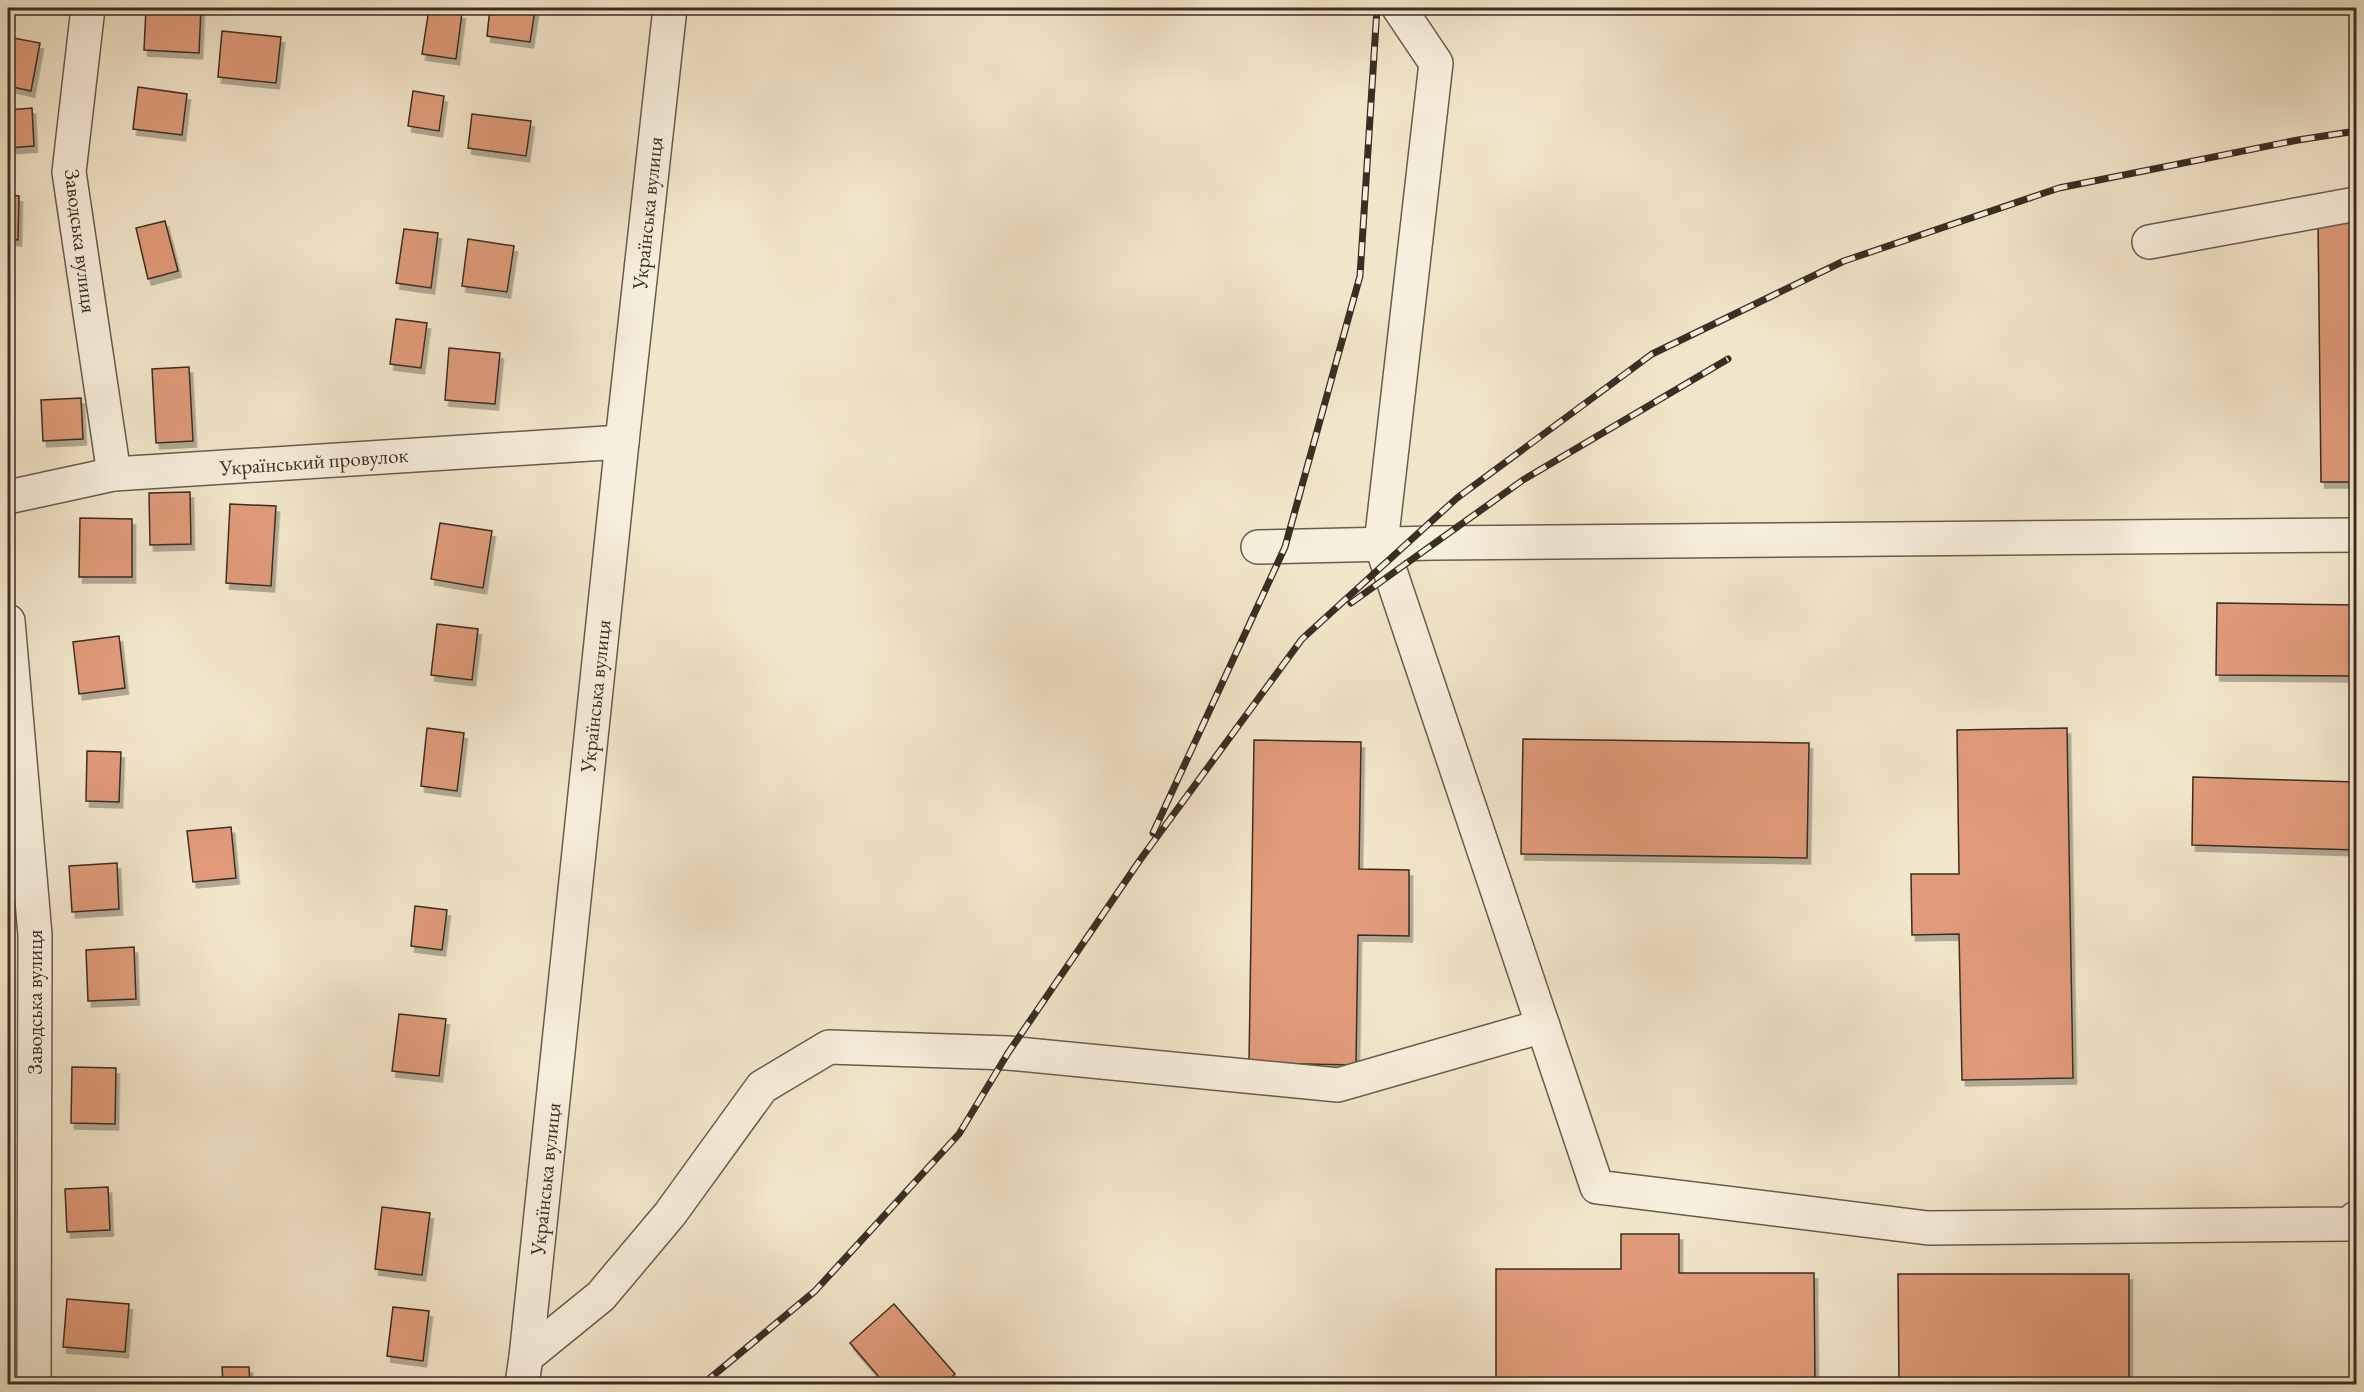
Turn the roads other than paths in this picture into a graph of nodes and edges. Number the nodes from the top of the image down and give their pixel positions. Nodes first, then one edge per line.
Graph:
1 (88, 8) edge
2 (670, 8) edge
3 (1399, 8) edge
4 (2356, 204) edge
5 (2149, 242) dead end
6 (622, 442) junction
7 (114, 474) junction
8 (8, 497) edge
9 (2356, 535) edge
10 (1381, 544) junction
11 (1258, 547) dead end
12 (8, 621) edge
13 (1543, 1026) junction
14 (2356, 1218) edge
15 (524, 1371) edge
16 (34, 1384) edge

1 - 7 street, Заводська вулиця
2 - 6 street, Українська вулиця
3 - 10 street
4 - 5 street
6 - 7 street, Український провулок
6 - 15 street, Українська вулиця
7 - 8 street, Український провулок
9 - 10 street
10 - 11 street
10 - 13 street
12 - 16 street, Заводська вулиця
13 - 14 street
13 - 15 street

